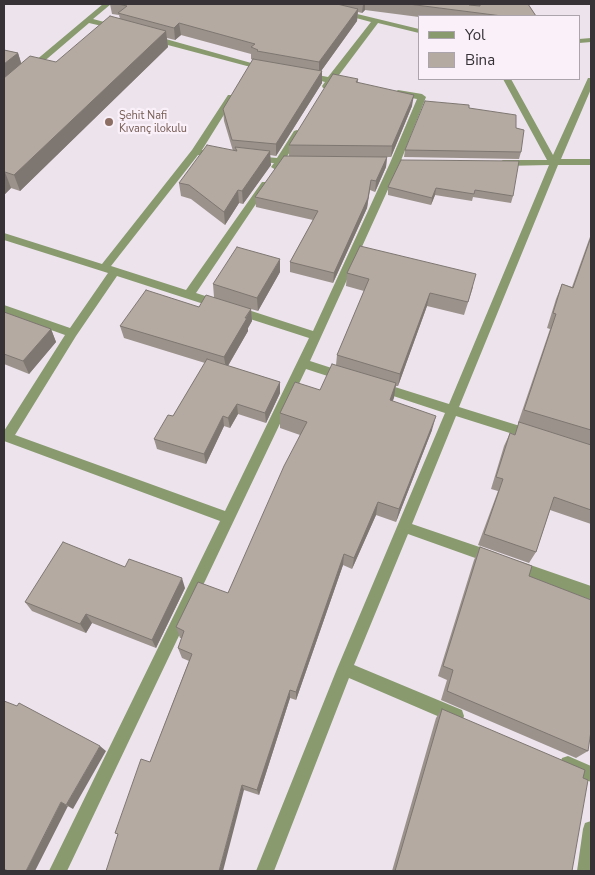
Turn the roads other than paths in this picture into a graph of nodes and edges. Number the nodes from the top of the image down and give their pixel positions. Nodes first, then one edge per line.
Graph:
1 (106, 4) edge
2 (308, 4) edge
3 (352, 4) edge
4 (356, 15) junction
5 (86, 20) junction
6 (376, 21) junction
7 (123, 30) edge
8 (418, 31) edge
9 (142, 35) edge
10 (271, 69) edge
11 (300, 75) edge
12 (330, 80) junction
13 (508, 80) edge
14 (591, 83) edge
15 (357, 85) edge
16 (236, 89) edge
17 (385, 90) edge
18 (4, 91) edge
19 (320, 96) edge
20 (305, 121) edge
21 (196, 152) junction
22 (224, 155) edge
23 (242, 157) edge
24 (280, 161) junction
25 (309, 162) edge
26 (591, 162) edge
27 (491, 163) edge
28 (554, 164) junction
29 (4, 236) edge
30 (109, 270) junction
31 (188, 296) junction
32 (4, 309) edge
33 (72, 333) junction
34 (316, 336) junction
35 (303, 363) junction
36 (452, 410) junction
37 (5, 437) edge
38 (545, 439) edge
39 (228, 518) junction
40 (404, 527) junction
41 (591, 593) edge
42 (345, 669) junction
43 (473, 723) edge
44 (555, 758) edge
45 (591, 774) edge
46 (591, 829) edge
47 (58, 871) edge
48 (266, 871) edge
49 (586, 871) edge

1 - 5 street
2 - 4 street
3 - 4 street
4 - 6 street
5 - 7 street
5 - 18 street
6 - 8 street
6 - 12 street
9 - 10 street
11 - 12 street
12 - 15 street
12 - 19 street
13 - 28 street
14 - 28 street
16 - 21 street
17 - 34 street
20 - 24 street
21 - 22 street
21 - 30 street
23 - 24 street
24 - 25 street
24 - 31 street
26 - 28 street
27 - 28 street
28 - 36 street
29 - 30 street
30 - 31 street
30 - 33 street
31 - 34 street
32 - 33 street
33 - 37 street
34 - 35 street
35 - 36 street
35 - 39 street
36 - 38 street
36 - 40 street
37 - 39 street
39 - 47 street
40 - 41 street
40 - 42 street
42 - 43 street
42 - 48 street
44 - 45 street
46 - 49 street

